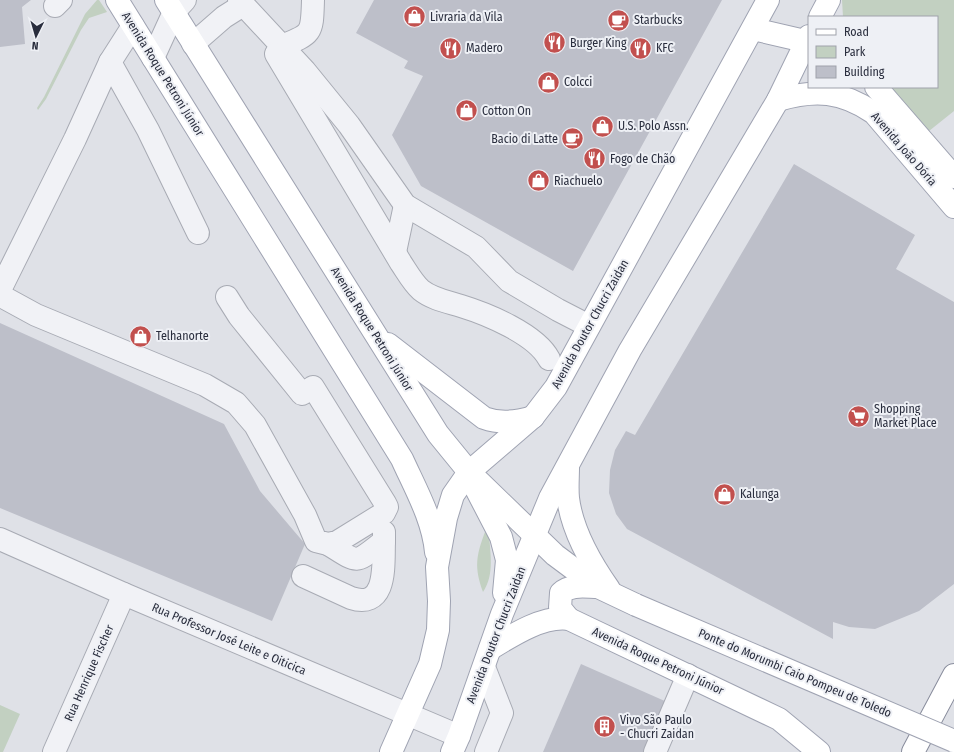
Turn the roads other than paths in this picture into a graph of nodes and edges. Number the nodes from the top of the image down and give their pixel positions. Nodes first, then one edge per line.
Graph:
1 (117, 0) edge
2 (313, 0) edge
3 (768, 0) edge
4 (830, 0) edge
5 (175, 4) edge
6 (245, 6) edge
7 (821, 16) edge
8 (831, 16) edge
9 (133, 26) junction
10 (752, 29) junction
11 (808, 40) edge
12 (193, 44) junction
13 (281, 46) junction
14 (153, 58) junction
15 (110, 62) junction
16 (877, 88) edge
17 (818, 90) edge
18 (778, 100) junction
19 (954, 177) edge
20 (405, 205) junction
21 (954, 207) edge
22 (198, 233) dead end
23 (395, 252) junction
24 (227, 297) dead end
25 (589, 326) junction
26 (376, 334) junction
27 (549, 359) dead end
28 (533, 417) junction
29 (568, 463) junction
30 (468, 472) junction
31 (384, 513) junction
32 (534, 537) junction
33 (0, 538) edge
34 (384, 541) junction
35 (328, 544) junction
36 (437, 567) junction
37 (303, 576) dead end
38 (605, 590) junction
39 (124, 594) junction
40 (636, 605) joint
41 (502, 614) junction
42 (569, 619) junction
43 (487, 658) junction
44 (688, 675) junction
45 (954, 675) edge
46 (409, 715) junction
47 (954, 741) edge
48 (455, 744) edge
49 (54, 752) edge
50 (392, 752) edge
51 (486, 752) edge
52 (655, 752) edge
53 (819, 752) edge
54 (913, 752) edge

1 - 9 main road, Avenida Roque Petroni Júnior
2 - 13 street
3 - 10 main road, Avenida Doutor Chucri Zaidan
4 - 7 main road
4 - 8 main road
5 - 12 main road, Avenida Roque Petroni Júnior
5 - 14 street
6 - 12 street
6 - 13 street
6 - 23 street
9 - 14 main road, Avenida Roque Petroni Júnior
9 - 15 street
10 - 11 main road
10 - 25 main road, Avenida Doutor Chucri Zaidan
11 - 18 main road, Avenida Doutor Chucri Zaidan
12 - 26 main road, Avenida Roque Petroni Júnior
13 - 20 street
14 - 36 main road, Avenida Roque Petroni Júnior
15 - 22 street
15 - 35 street
16 - 19 main road, Avenida João Dória
17 - 18 main road, Avenida João Dória
17 - 21 main road, Avenida João Dória
18 - 29 main road, Avenida Doutor Chucri Zaidan
20 - 23 street
20 - 25 street
23 - 27 street
24 - 31 street
25 - 28 main road, Avenida Doutor Chucri Zaidan
26 - 28 main road
26 - 30 main road, Avenida Roque Petroni Júnior
28 - 30 main road, Avenida Doutor Chucri Zaidan
29 - 32 main road, Avenida Doutor Chucri Zaidan
29 - 38 main road
30 - 32 main road, Avenida Roque Petroni Júnior
30 - 36 main road, Avenida Doutor Chucri Zaidan
30 - 41 main road
31 - 34 street
31 - 35 street
32 - 38 main road, Avenida Roque Petroni Júnior
32 - 41 main road, Avenida Doutor Chucri Zaidan
33 - 39 street, Rua Professor José Leite e Oiticica
34 - 35 street
34 - 37 street
36 - 46 main road, Avenida Doutor Chucri Zaidan
38 - 40 main road, Avenida Roque Petroni Júnior
38 - 42 main road
39 - 46 street, Rua Professor José Leite e Oiticica
39 - 49 street, Rua Henrique Fischer
40 - 47 main road, Ponte do Morumbi Caio Pompeu de Toledo, bridge
41 - 43 main road, Avenida Doutor Chucri Zaidan
42 - 43 main road
42 - 44 main road, Avenida Roque Petroni Júnior
43 - 48 main road, Avenida Doutor Chucri Zaidan
43 - 51 street
44 - 52 street
44 - 53 main road, Avenida Roque Petroni Júnior
45 - 54 main road
46 - 48 street, Rua Professor José Leite e Oiticica
46 - 50 main road, Avenida Doutor Chucri Zaidan

